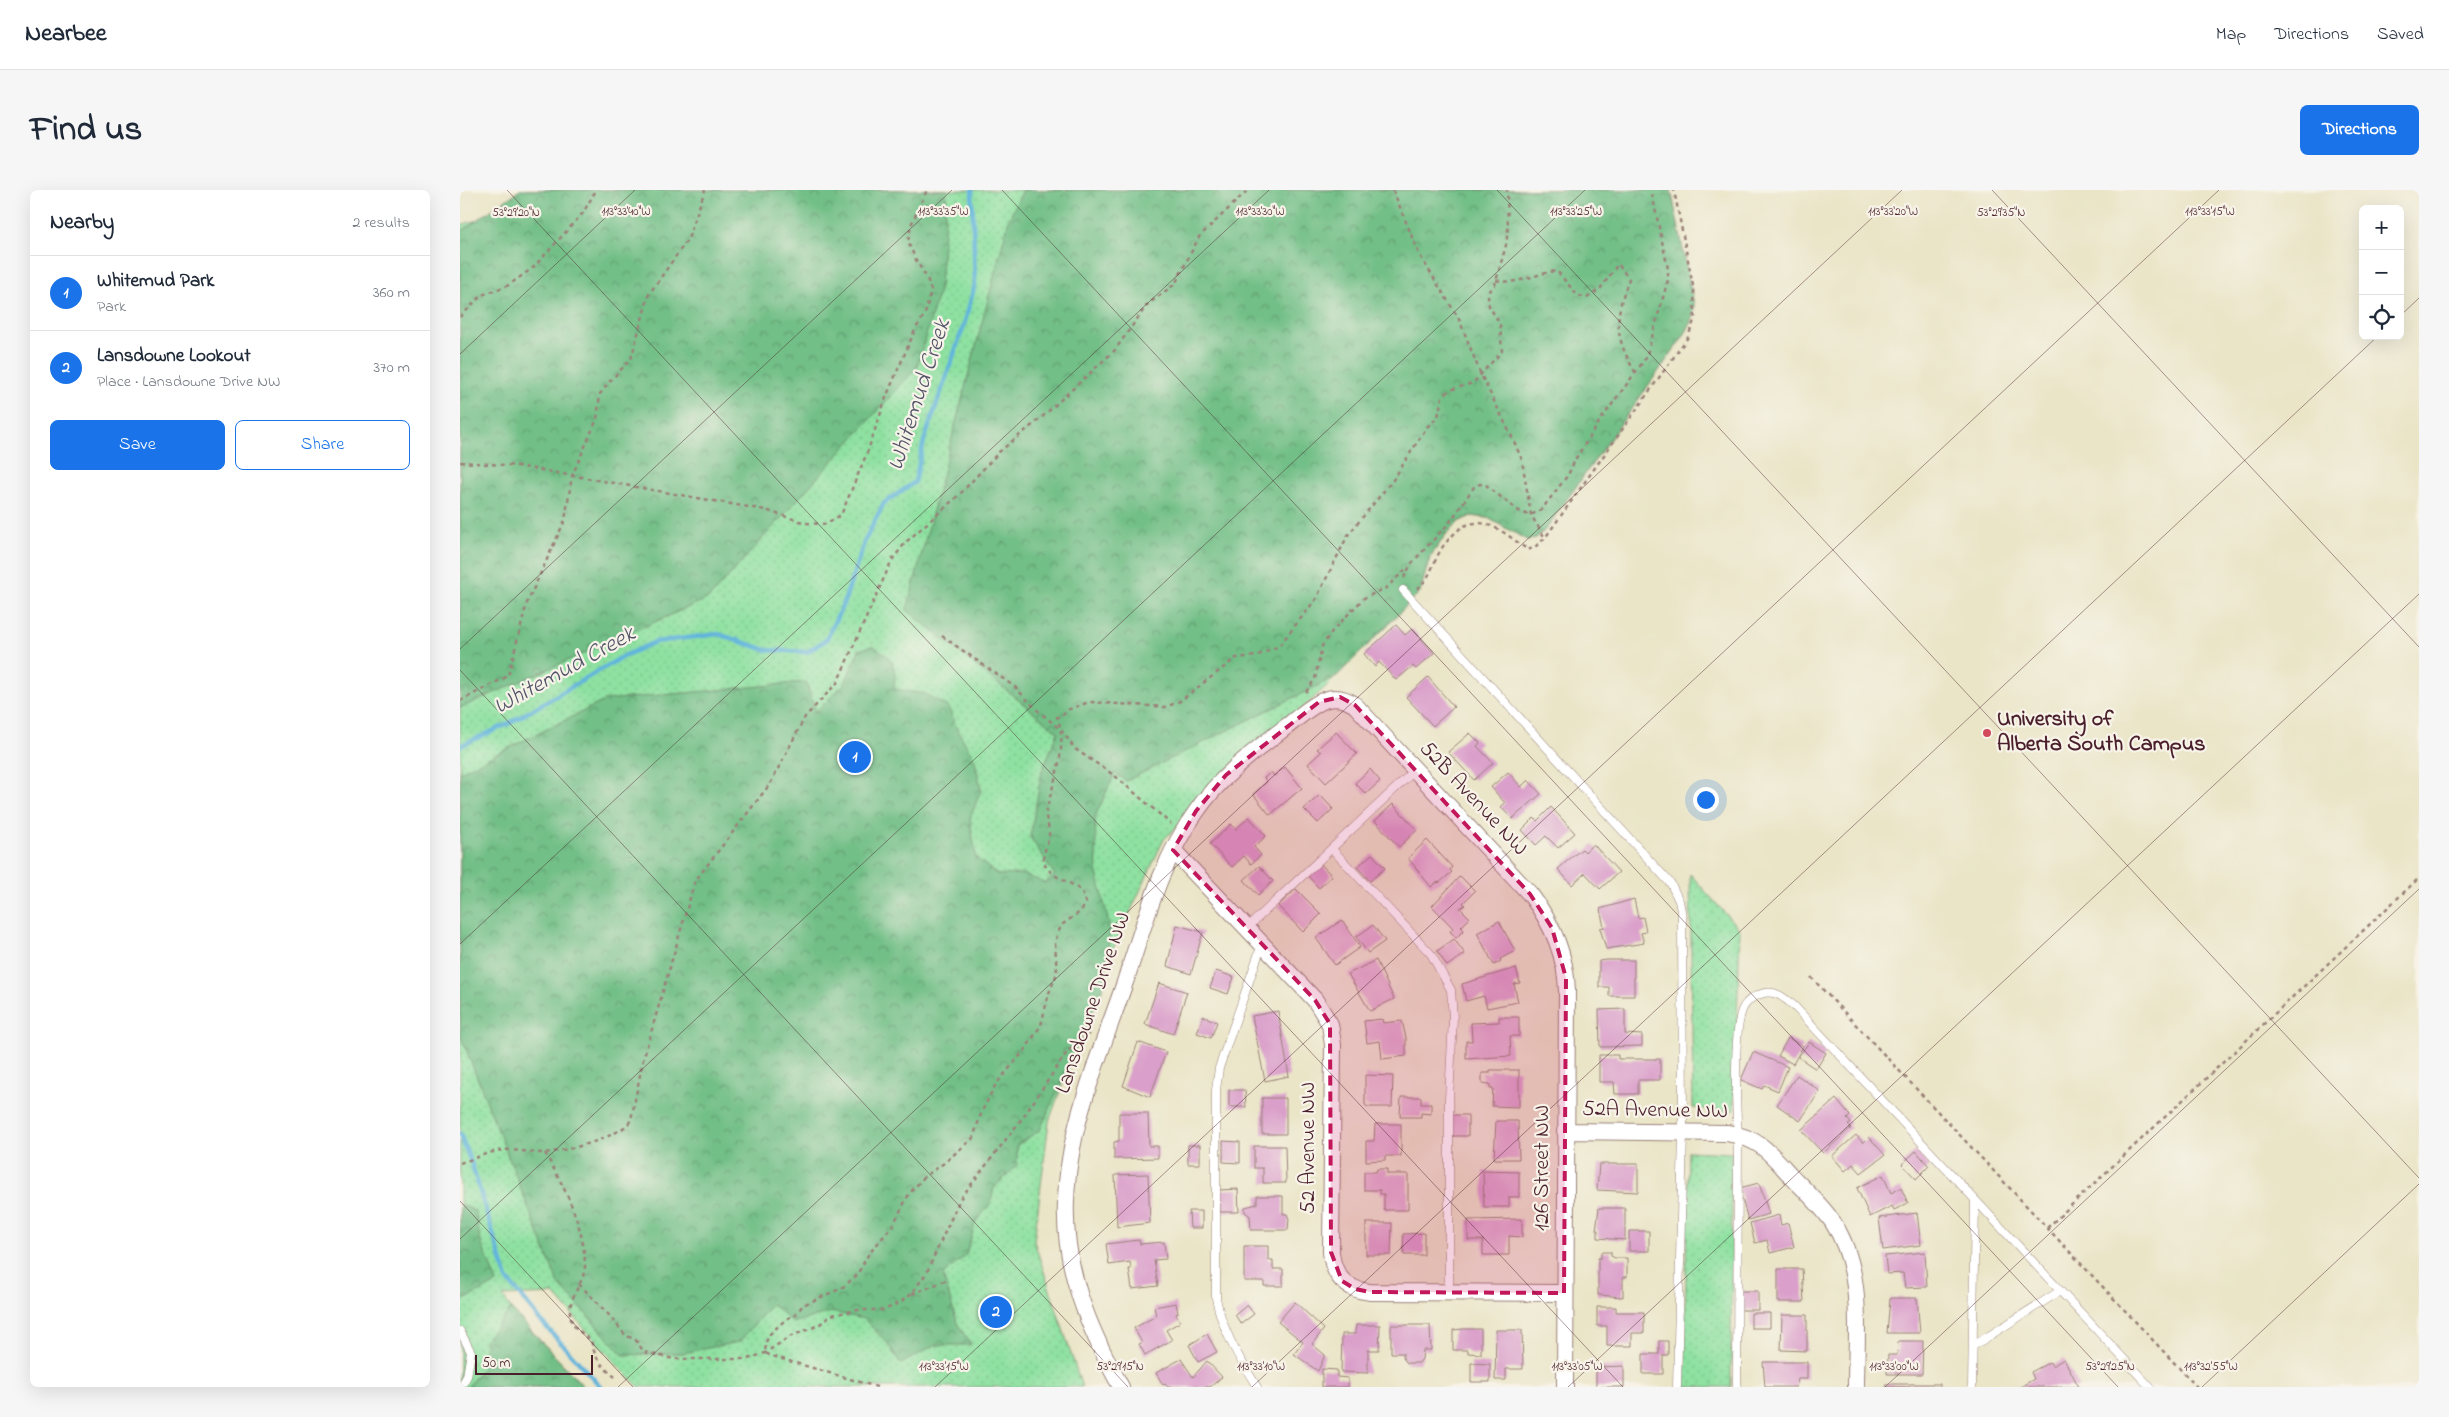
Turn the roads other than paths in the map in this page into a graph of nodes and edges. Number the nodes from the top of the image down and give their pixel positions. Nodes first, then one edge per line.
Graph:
1 (1403, 590) road end
2 (1333, 697) joint
3 (1416, 770) junction
4 (1332, 849) junction
5 (1173, 850) junction
6 (1247, 928) junction
7 (1262, 944) junction
8 (1561, 950) joint
9 (1566, 1131) junction
10 (1683, 1132) junction
11 (1738, 1135) junction
12 (1975, 1201) junction
13 (1449, 1291) junction
14 (2060, 1291) junction
15 (1564, 1292) junction
16 (460, 1331) edge
17 (1973, 1346) junction
18 (461, 1387) edge
19 (1121, 1387) edge
20 (1257, 1387) edge
21 (1565, 1387) edge
22 (1677, 1387) edge
23 (1737, 1387) edge
24 (1856, 1387) edge
25 (1972, 1387) edge
26 (2150, 1387) edge

1 - 10 lane
2 - 3 street, 52B Avenue NW
2 - 5 street, Lansdowne Drive NW
3 - 4 lane
3 - 8 street, 52B Avenue NW
4 - 6 lane
4 - 13 lane
5 - 6 street, 52 Avenue NW
5 - 19 street, Lansdowne Drive NW
6 - 7 street, 52 Avenue NW
7 - 13 street, 52 Avenue NW
7 - 20 lane
8 - 9 street, 126 Street NW
9 - 10 street, 52A Avenue NW
9 - 15 street, 126 Street NW
10 - 11 street, 52A Avenue NW
10 - 22 lane
11 - 12 lane
11 - 23 lane
11 - 24 street, 52A Avenue NW
12 - 14 lane
12 - 17 lane
13 - 15 street, 52 Avenue NW
14 - 17 lane
14 - 26 lane
15 - 21 street, 126 Street NW
16 - 18 lane
17 - 25 lane

